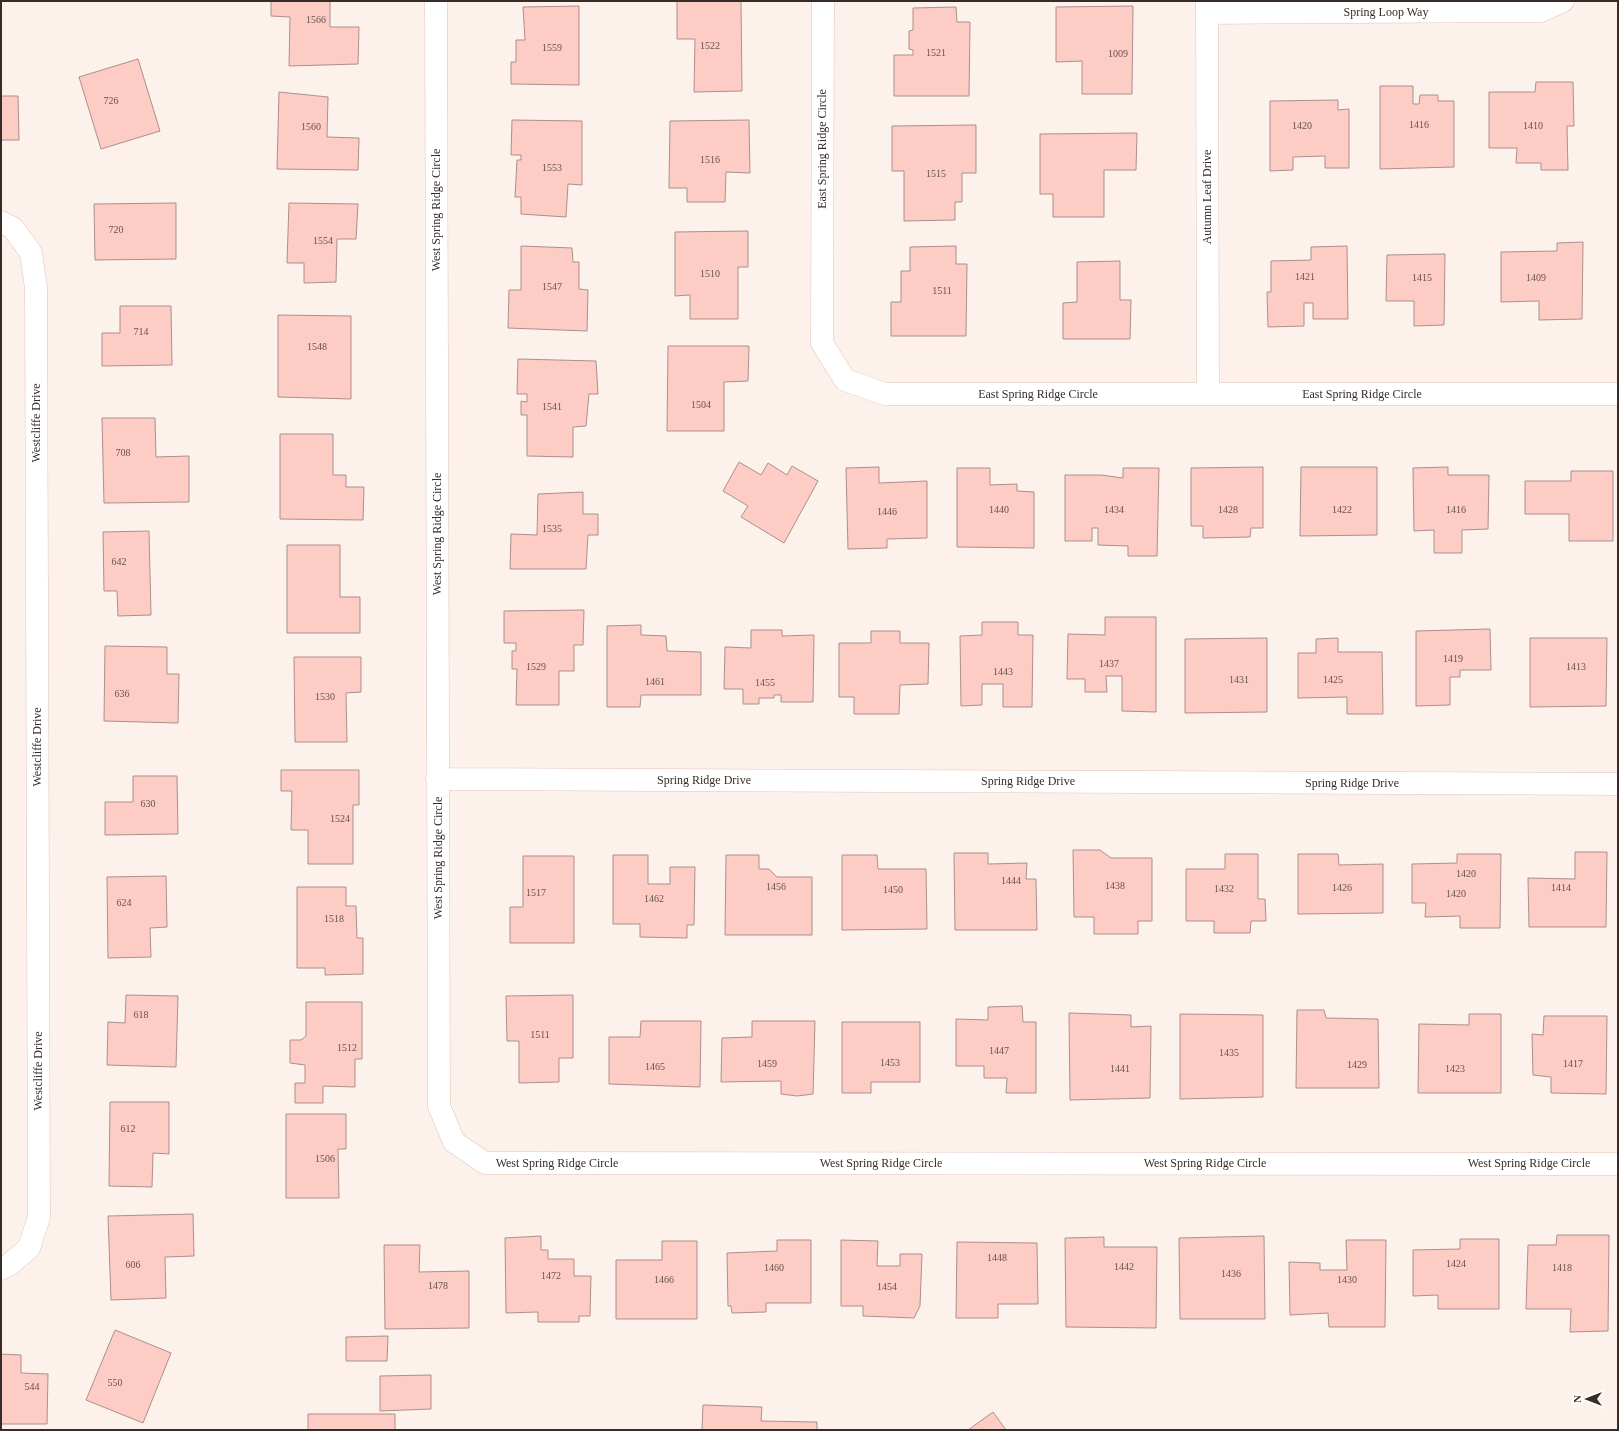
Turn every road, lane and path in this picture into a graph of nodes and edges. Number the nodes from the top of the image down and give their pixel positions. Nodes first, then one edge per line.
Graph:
1 (436, 1) edge
2 (823, 1) edge
3 (1564, 1) edge
4 (1207, 7) edge
5 (1, 222) edge
6 (1208, 394) junction
7 (1618, 394) edge
8 (437, 779) junction
9 (1618, 784) edge
10 (1618, 1164) edge
11 (1, 1269) edge

1 - 8 street, West Spring Ridge Circle
2 - 6 street, East Spring Ridge Circle
3 - 4 street, Spring Loop Way
4 - 6 street, Autumn Leaf Drive
5 - 11 street, Westcliffe Drive
6 - 7 street, East Spring Ridge Circle
8 - 9 street, Spring Ridge Drive
8 - 10 street, West Spring Ridge Circle

